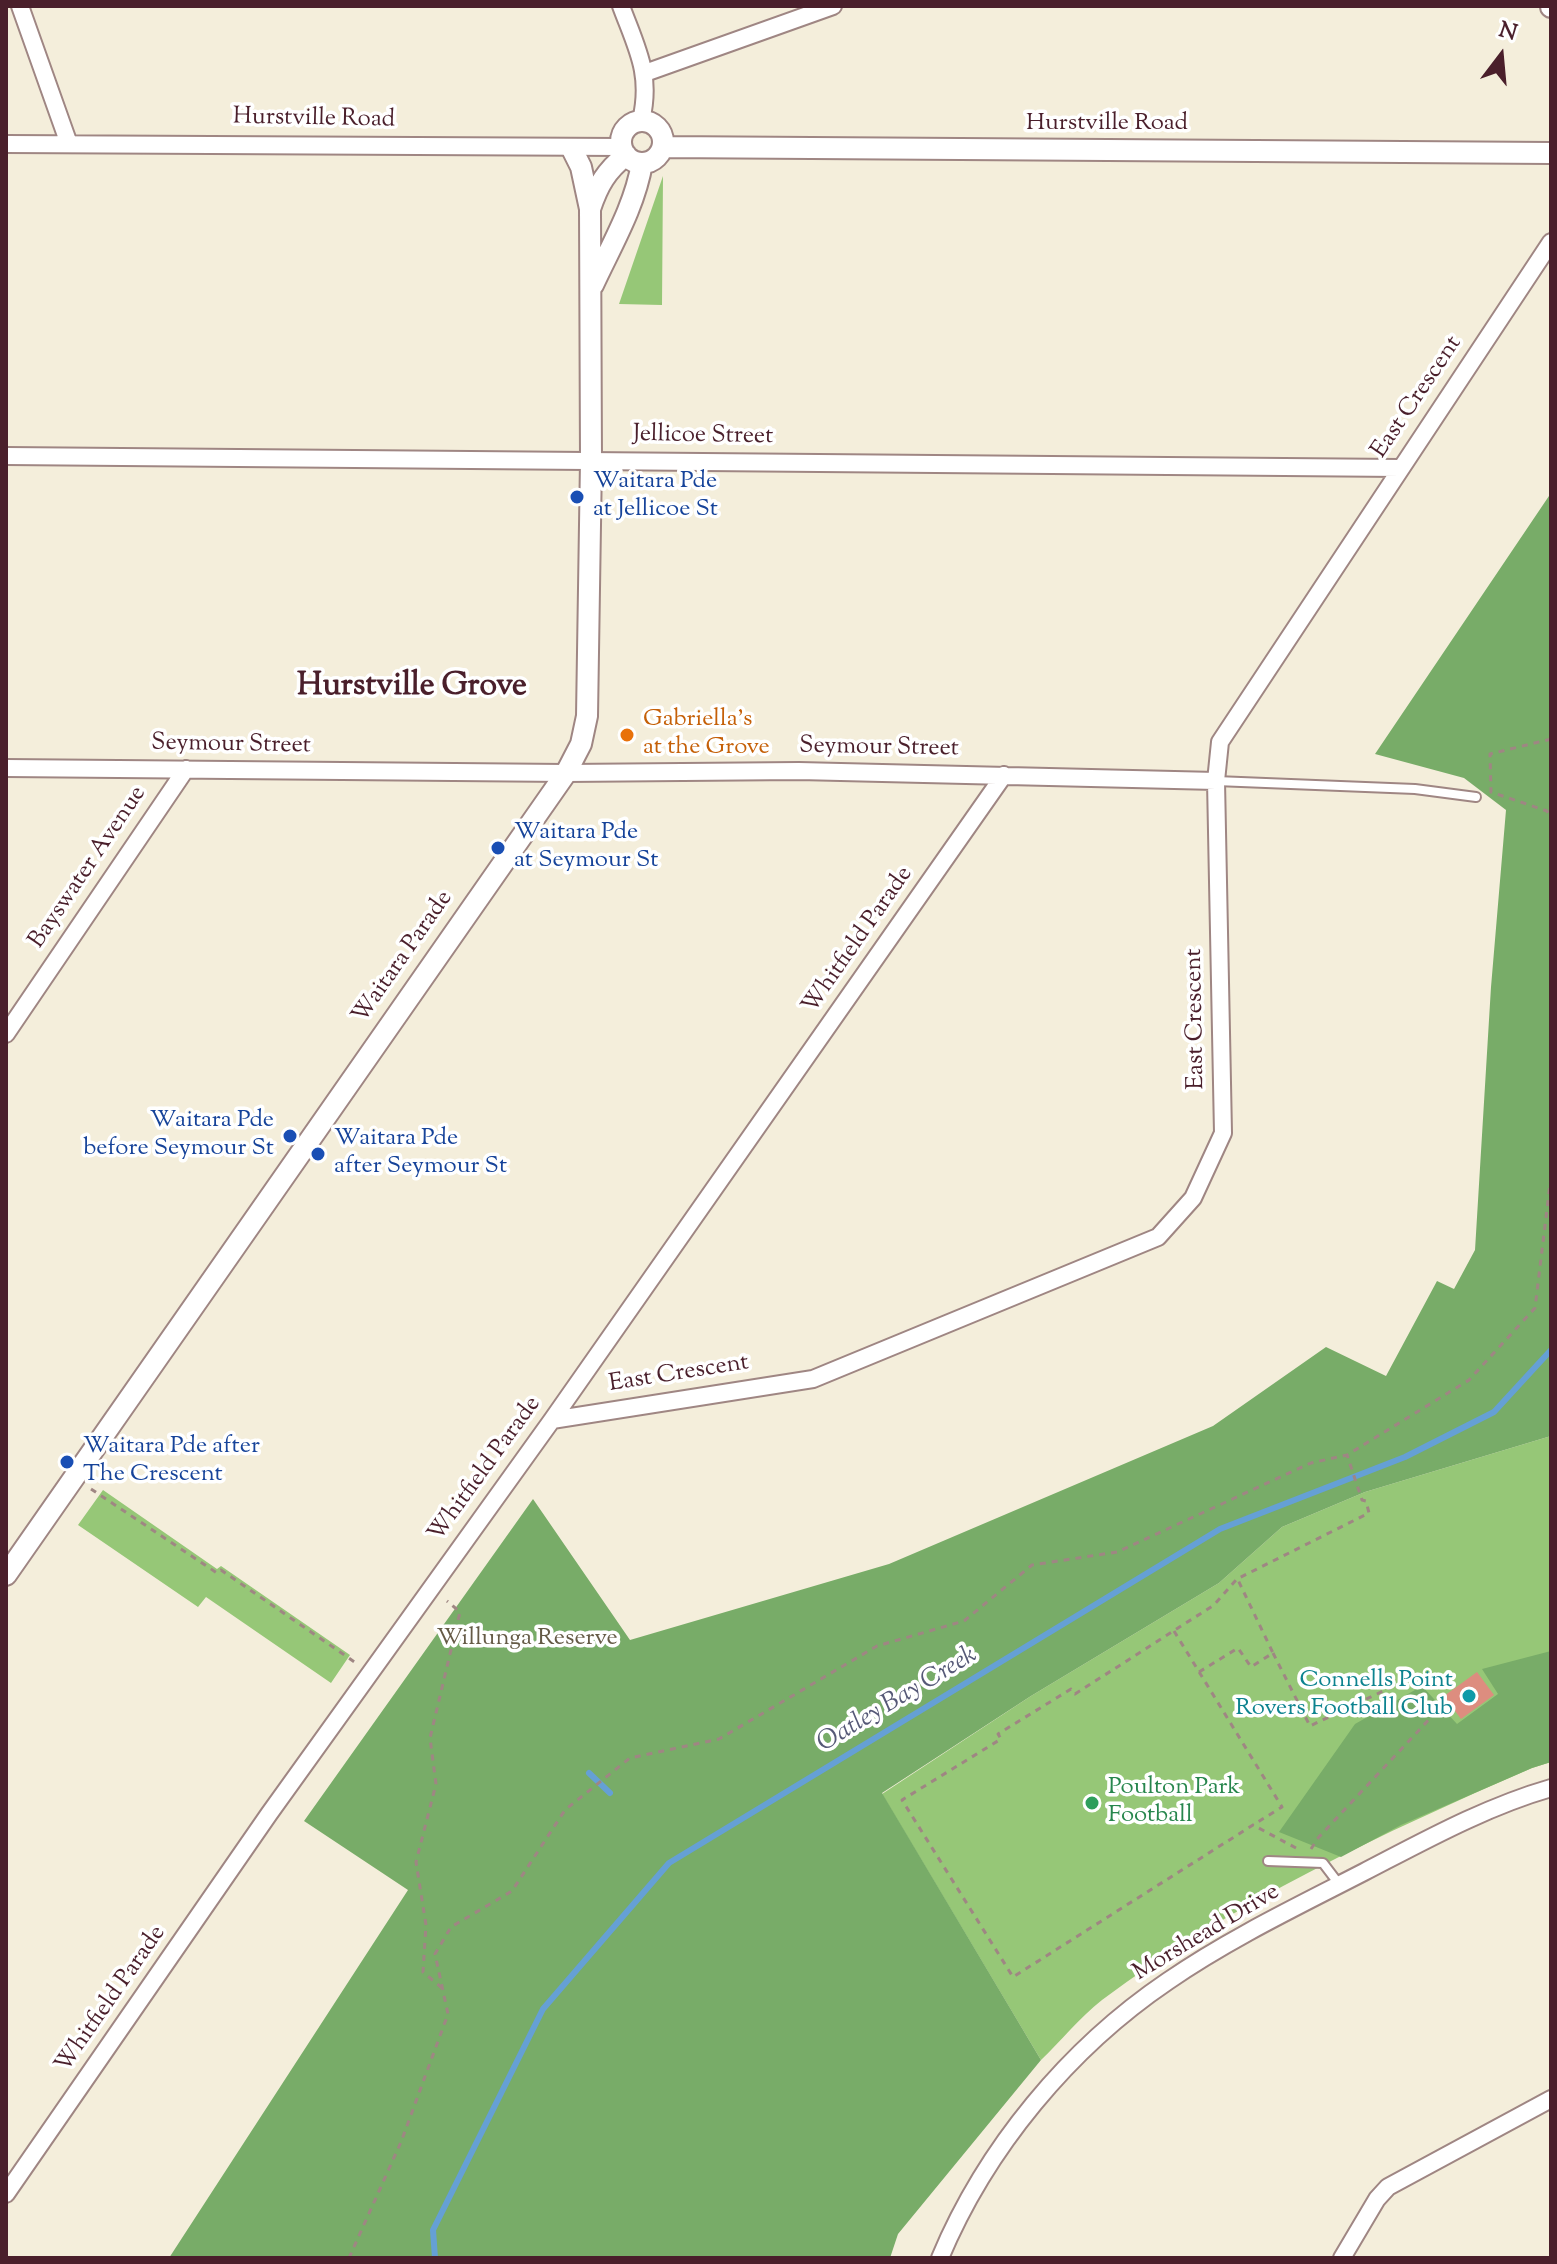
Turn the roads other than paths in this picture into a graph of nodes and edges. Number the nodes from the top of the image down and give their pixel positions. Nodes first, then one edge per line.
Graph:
1 (22, 6) edge
2 (621, 6) edge
3 (833, 6) edge
4 (645, 73) junction
5 (641, 121) junction
6 (6, 144) edge
7 (69, 144) junction
8 (664, 147) junction
9 (572, 149) junction
10 (1551, 153) edge
11 (630, 155) junction
12 (590, 209) junction
13 (1551, 242) edge
14 (591, 289) junction
15 (6, 456) edge
16 (591, 461) junction
17 (1400, 468) junction
18 (6, 768) edge
19 (186, 769) junction
20 (566, 773) junction
21 (1004, 775) junction
22 (1216, 781) junction
23 (1476, 797) dead end
24 (6, 1034) edge
25 (552, 1420) junction
26 (6, 1575) edge
27 (1551, 1788) edge
28 (1268, 1861) dead end
29 (1339, 1885) junction
30 (1551, 2099) edge
31 (6, 2194) edge
32 (940, 2258) edge
33 (1342, 2258) edge

1 - 7 street
2 - 4 street
3 - 4 street
4 - 5 street
5 - 8 street
5 - 11 street
6 - 7 street, Hurstville Road
7 - 9 street, Hurstville Road
8 - 10 street, Hurstville Road
8 - 11 street
9 - 11 street, Hurstville Road
9 - 12 street
11 - 12 street, Waitara Parade
11 - 14 street, Waitara Parade
12 - 14 street, Waitara Parade
13 - 17 street, East Crescent
14 - 16 street, Waitara Parade
15 - 16 street, Jellicoe Street
16 - 17 street, Jellicoe Street
16 - 20 street, Waitara Parade
17 - 22 street, East Crescent
18 - 19 street, Seymour Street
19 - 20 street, Seymour Street
19 - 24 street, Bayswater Avenue
20 - 21 street, Seymour Street
20 - 26 street, Waitara Parade
21 - 22 street, Seymour Street
21 - 25 street, Whitfield Parade
22 - 23 lane, Seymour Street
22 - 25 street, East Crescent
25 - 31 street, Whitfield Parade
27 - 29 street, Morshead Drive
28 - 29 lane
29 - 32 street, Morshead Drive
30 - 33 street

